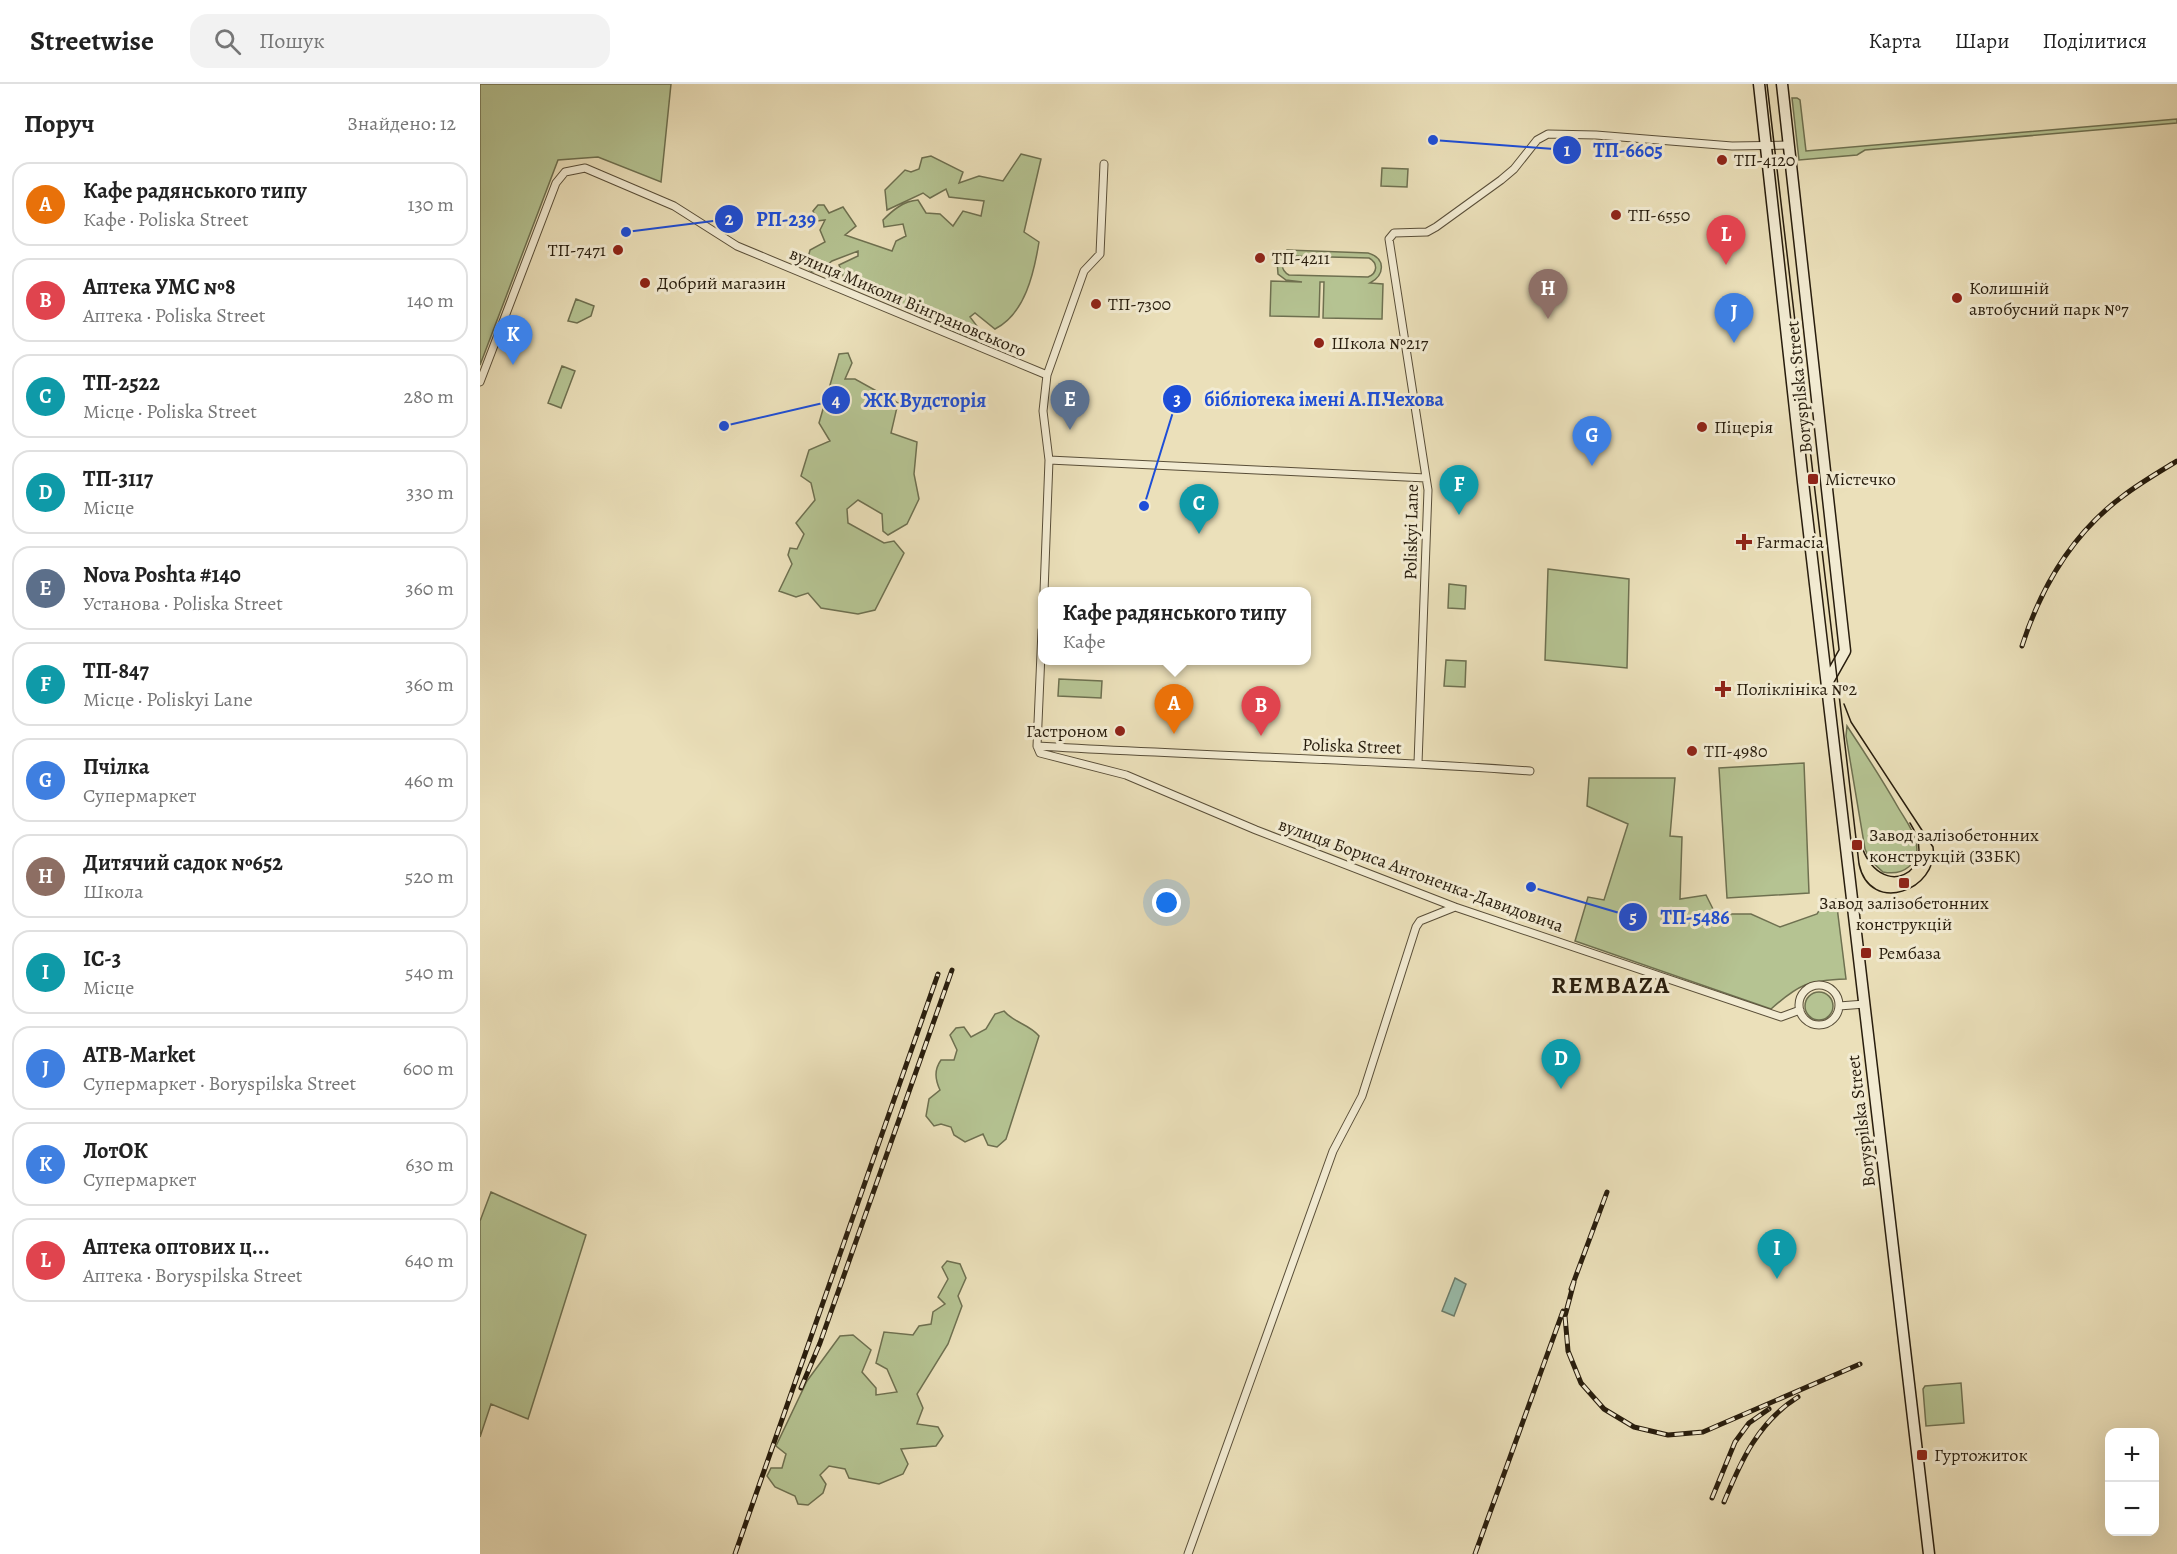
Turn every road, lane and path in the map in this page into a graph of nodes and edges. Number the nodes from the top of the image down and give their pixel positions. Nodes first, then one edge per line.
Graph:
1 (1759, 84) edge
2 (1782, 84) edge
3 (1767, 145) junction
4 (1789, 145) junction
5 (1104, 164) dead end
6 (1047, 375) junction
7 (480, 382) edge
8 (1049, 460) junction
9 (1426, 478) junction
10 (1044, 587) edge
11 (1040, 665) edge
12 (1827, 683) junction
13 (1037, 746) junction
14 (1418, 763) junction
15 (1530, 771) dead end
16 (1455, 908) junction
17 (1865, 1004) junction
18 (1839, 1006) junction
19 (1800, 1010) junction
20 (1188, 1554) edge
21 (1929, 1554) edge

1 - 3 main road, Boryspilska Street
2 - 4 main road, Boryspilska Street
3 - 4 street, Poliskyi Lane
3 - 9 street, Poliskyi Lane
3 - 12 main road, Boryspilska Street
4 - 12 main road, Boryspilska Street
5 - 6 street
6 - 7 street, вулиця Миколи Вінграновського
6 - 8 street
8 - 9 street
8 - 10 street
9 - 14 street, Poliskyi Lane
11 - 13 street
12 - 17 main road, Boryspilska Street
13 - 14 street, Poliska Street
13 - 16 street, вулиця Бориса Антоненка-Давидовича
14 - 15 street, Poliska Street
16 - 19 street, вулиця Бориса Антоненка-Давидовича
16 - 20 street
17 - 18 street
17 - 21 main road, Boryspilska Street
18 - 19 street
18 - 19 street

